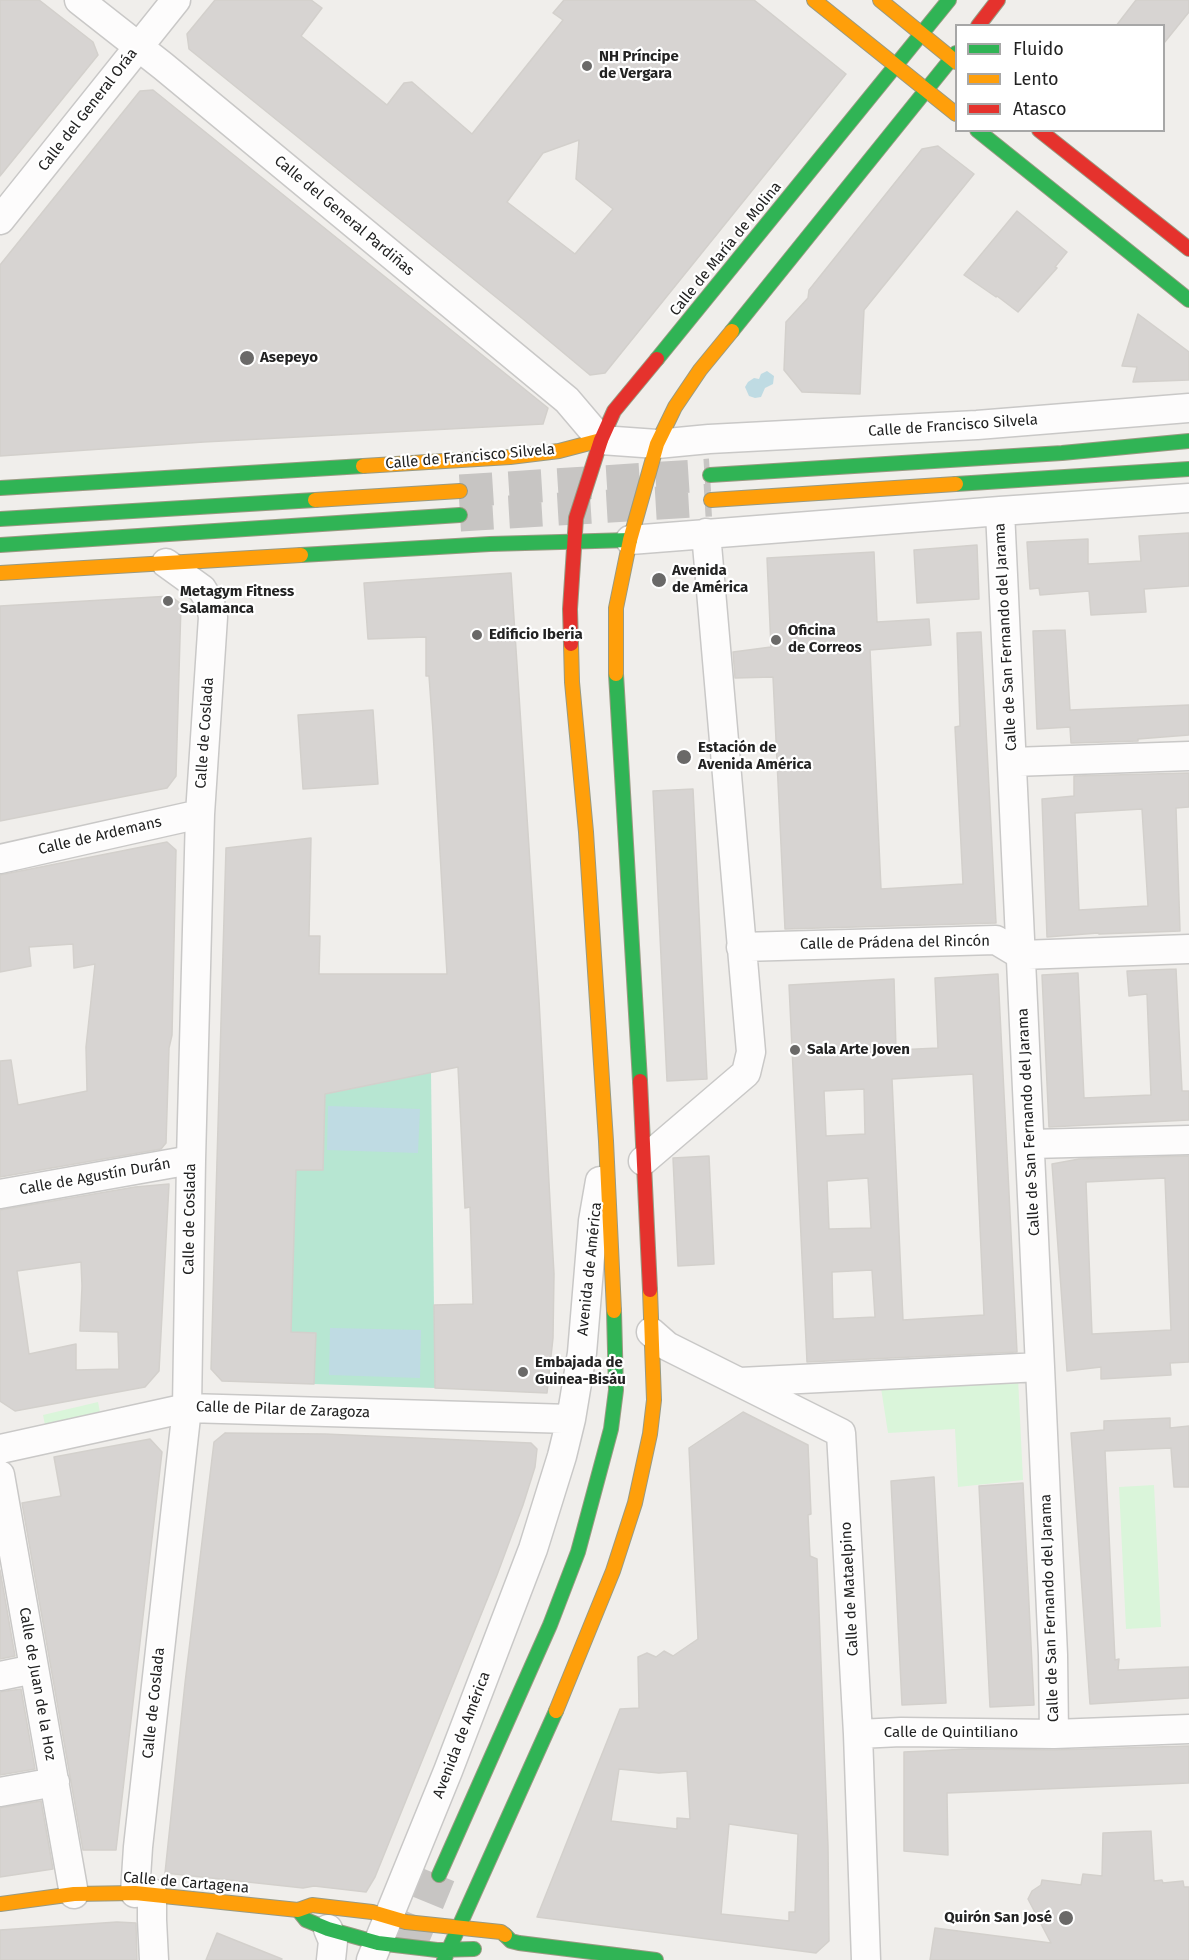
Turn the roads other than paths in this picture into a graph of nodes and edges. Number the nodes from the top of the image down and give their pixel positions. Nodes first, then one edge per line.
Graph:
1 (79, 0) edge
2 (176, 0) edge
3 (814, 0) edge
4 (880, 0) edge
5 (949, 0) edge
6 (998, 0) edge
7 (980, 24) edge
8 (922, 34) junction
9 (137, 47) junction
10 (955, 58) edge
11 (896, 66) junction
12 (927, 90) junction
13 (955, 112) edge
14 (979, 132) edge
15 (1043, 132) edge
16 (0, 220) edge
17 (1189, 249) edge
18 (1189, 300) edge
19 (1189, 408) edge
20 (601, 440) junction
21 (1189, 441) edge
22 (657, 444) junction
23 (1189, 469) edge
24 (710, 475) tunnel mouth
25 (0, 489) edge
26 (460, 491) tunnel mouth
27 (1189, 498) edge
28 (711, 500) tunnel mouth
29 (1000, 511) junction
30 (460, 515) tunnel mouth
31 (0, 519) edge
32 (706, 533) junction
33 (630, 540) junction
34 (574, 542) junction
35 (0, 545) edge
36 (166, 563) junction
37 (0, 573) edge
38 (1189, 756) edge
39 (1012, 762) junction
40 (200, 814) junction
41 (0, 859) edge
42 (741, 947) junction
43 (1189, 949) edge
44 (1021, 956) junction
45 (1189, 1140) edge
46 (606, 1141) junction
47 (1031, 1144) junction
48 (191, 1160) junction
49 (643, 1161) junction
50 (0, 1194) edge
51 (651, 1332) junction
52 (1041, 1367) junction
53 (740, 1382) junction
54 (187, 1408) junction
55 (571, 1419) junction
56 (0, 1449) edge
57 (0, 1475) edge
58 (34, 1669) junction
59 (0, 1676) edge
60 (1189, 1729) edge
61 (858, 1734) junction
62 (1054, 1734) junction
63 (55, 1782) junction
64 (0, 1792) edge
65 (440, 1875) tunnel mouth
66 (144, 1893) junction
67 (74, 1894) junction
68 (0, 1904) edge
69 (298, 1910) junction
70 (389, 1916) junction
71 (458, 1928) junction
72 (328, 1929) junction
73 (511, 1941) junction
74 (375, 1952) edge
75 (447, 1954) edge
76 (154, 1960) edge
77 (331, 1960) edge
78 (656, 1960) edge
79 (866, 1960) edge

1 - 9 street, Calle del General Pardiñas
2 - 9 street, Calle del General Oráa
3 - 11 main road
4 - 8 main road
5 - 8 main road, Calle de María de Molina
6 - 7 main road
8 - 10 main road
8 - 11 main road, Calle de María de Molina
9 - 16 street, Calle del General Oráa
9 - 20 street, Calle del General Pardiñas
10 - 12 main road
11 - 12 main road
11 - 20 main road, Calle de María de Molina
12 - 13 main road
12 - 22 main road
14 - 18 main road
15 - 17 main road
19 - 22 street, Calle de Francisco Silvela
20 - 22 street, Calle de Francisco Silvela
20 - 25 main road, Calle de Francisco Silvela
20 - 34 main road, Calle de María de Molina
21 - 24 main road
22 - 33 main road
23 - 28 main road
26 - 31 main road, Calle de Francisco Silvela
27 - 29 street
29 - 32 street
29 - 39 street, Calle de San Fernando del Jarama
30 - 35 main road
32 - 33 street
32 - 42 street
33 - 34 main road
33 - 49 main road
34 - 36 main road
34 - 46 main road, Avenida de América
36 - 37 main road
36 - 40 street, Calle de Coslada
38 - 39 street
39 - 44 street, Calle de San Fernando del Jarama
40 - 41 street, Calle de Ardemans
40 - 48 street, Calle de Coslada
42 - 44 street, Calle de Prádena del Rincón
42 - 49 street
43 - 44 street
44 - 47 street, Calle de San Fernando del Jarama
45 - 47 street
46 - 55 street, Avenida de América
46 - 65 main road
47 - 52 street, Calle de San Fernando del Jarama
48 - 50 street, Calle de Agustín Durán
48 - 54 street, Calle de Coslada
49 - 51 main road
51 - 53 street, Calle de Mataelpino
51 - 71 main road
52 - 53 street
52 - 62 street, Calle de San Fernando del Jarama
53 - 61 street, Calle de Mataelpino
54 - 55 street, Calle de Pilar de Zaragoza
54 - 56 street, Calle de Pilar de Zaragoza
54 - 66 street, Calle de Coslada
55 - 70 street, Avenida de América
57 - 58 street, Calle de Juan de la Hoz
58 - 59 street
58 - 63 street, Calle de Juan de la Hoz
60 - 62 street, Calle de Quintiliano
61 - 62 street, Calle de Quintiliano
61 - 79 street, Calle de Mataelpino
63 - 64 street
63 - 67 street, Calle de Juan de la Hoz
66 - 67 main road, Calle de Cartagena
66 - 69 main road, Calle de Cartagena
66 - 76 street, Calle de Coslada
67 - 68 main road, Calle de Cartagena
69 - 70 main road, Calle de Cartagena
69 - 72 main road, Calle de Cartagena
70 - 71 main road, Calle de Cartagena
70 - 74 street, Avenida de América
71 - 73 main road, Calle de Cartagena
71 - 75 main road
72 - 74 main road, Calle de Cartagena
72 - 77 street
73 - 75 main road, Calle de Cartagena
73 - 78 main road, Calle de Cartagena
74 - 75 main road, Calle de Cartagena

